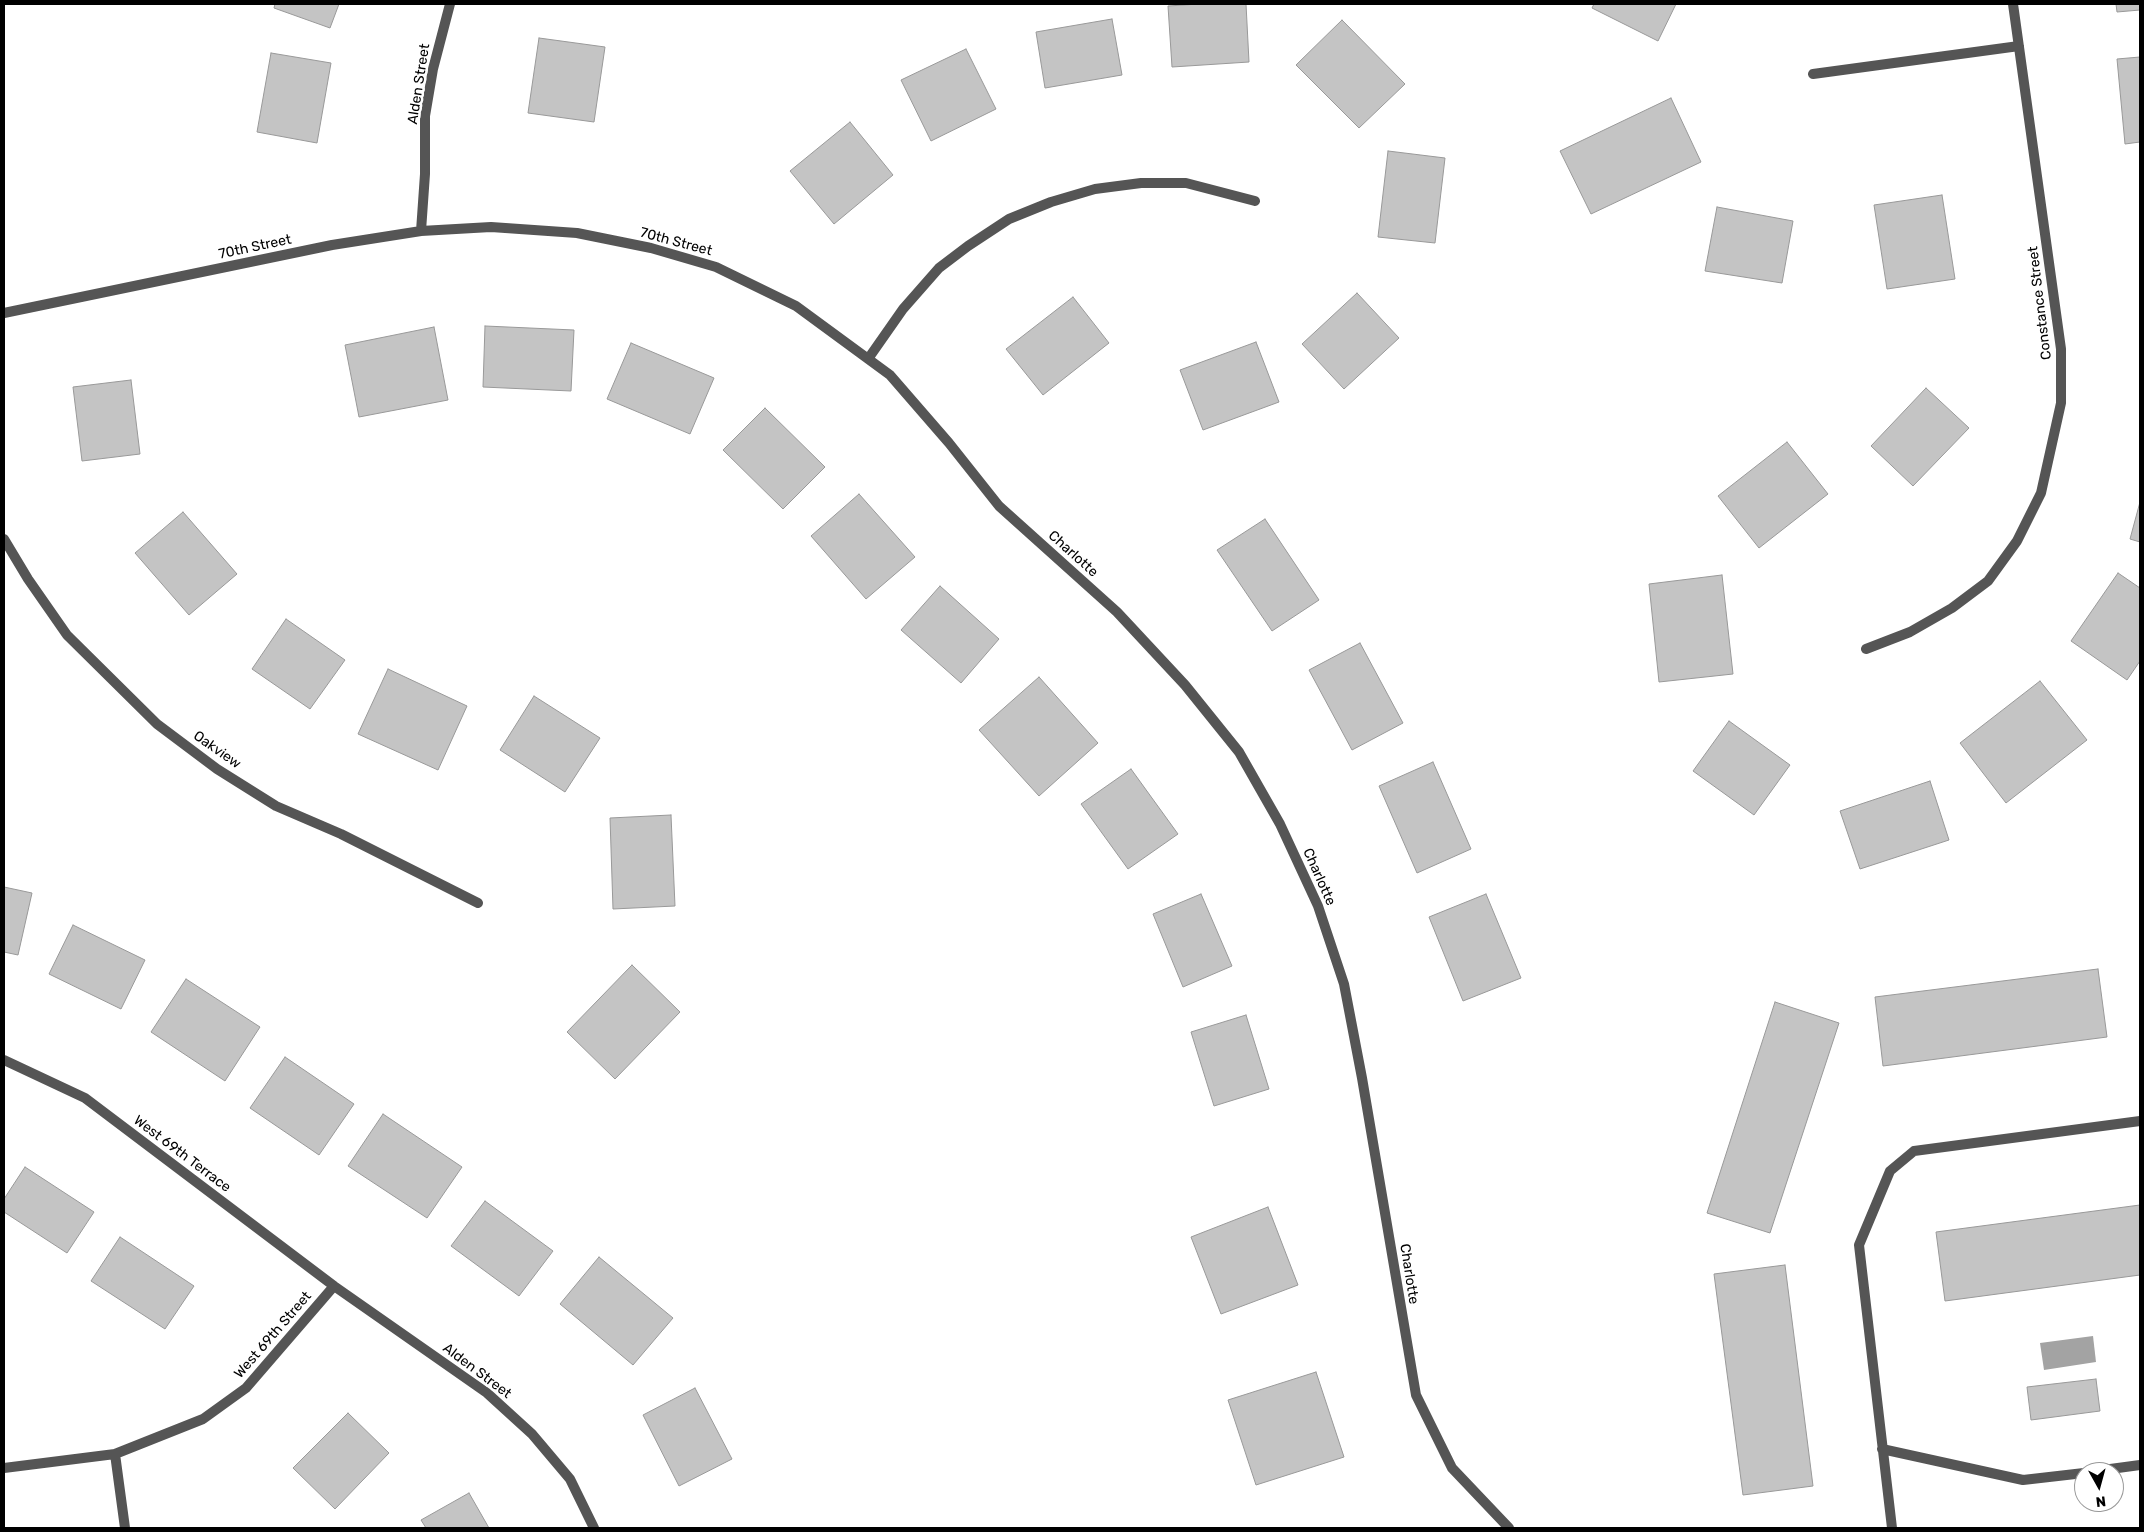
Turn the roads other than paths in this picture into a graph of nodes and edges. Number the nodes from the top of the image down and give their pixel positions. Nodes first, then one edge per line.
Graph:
1 (450, 4) edge
2 (2013, 4) edge
3 (2019, 46) junction
4 (1813, 74) dead end
5 (1255, 201) dead end
6 (421, 231) junction
7 (4, 313) edge
8 (868, 360) junction
9 (4, 539) edge
10 (1866, 649) dead end
11 (478, 903) dead end
12 (4, 1060) edge
13 (2140, 1121) edge
14 (334, 1286) junction
15 (1882, 1449) junction
16 (115, 1454) junction
17 (2140, 1465) edge
18 (2124, 1467) edge
19 (4, 1468) edge
20 (2074, 1473) edge
21 (125, 1528) edge
22 (594, 1528) edge
23 (1509, 1528) edge
24 (1892, 1528) edge

1 - 6 street, Alden Street
2 - 3 street, Constance Street
3 - 4 street
3 - 10 street, Constance Street
5 - 8 street
6 - 7 street, 70th Street
6 - 8 street, 70th Street
8 - 23 street, Charlotte
9 - 11 street, Oakview
12 - 14 street, West 69th Terrace
13 - 15 street
14 - 16 street, West 69th Street
14 - 22 street, Alden Street
15 - 20 street
15 - 24 street
16 - 19 street, West 69th Street
16 - 21 street
17 - 18 street

